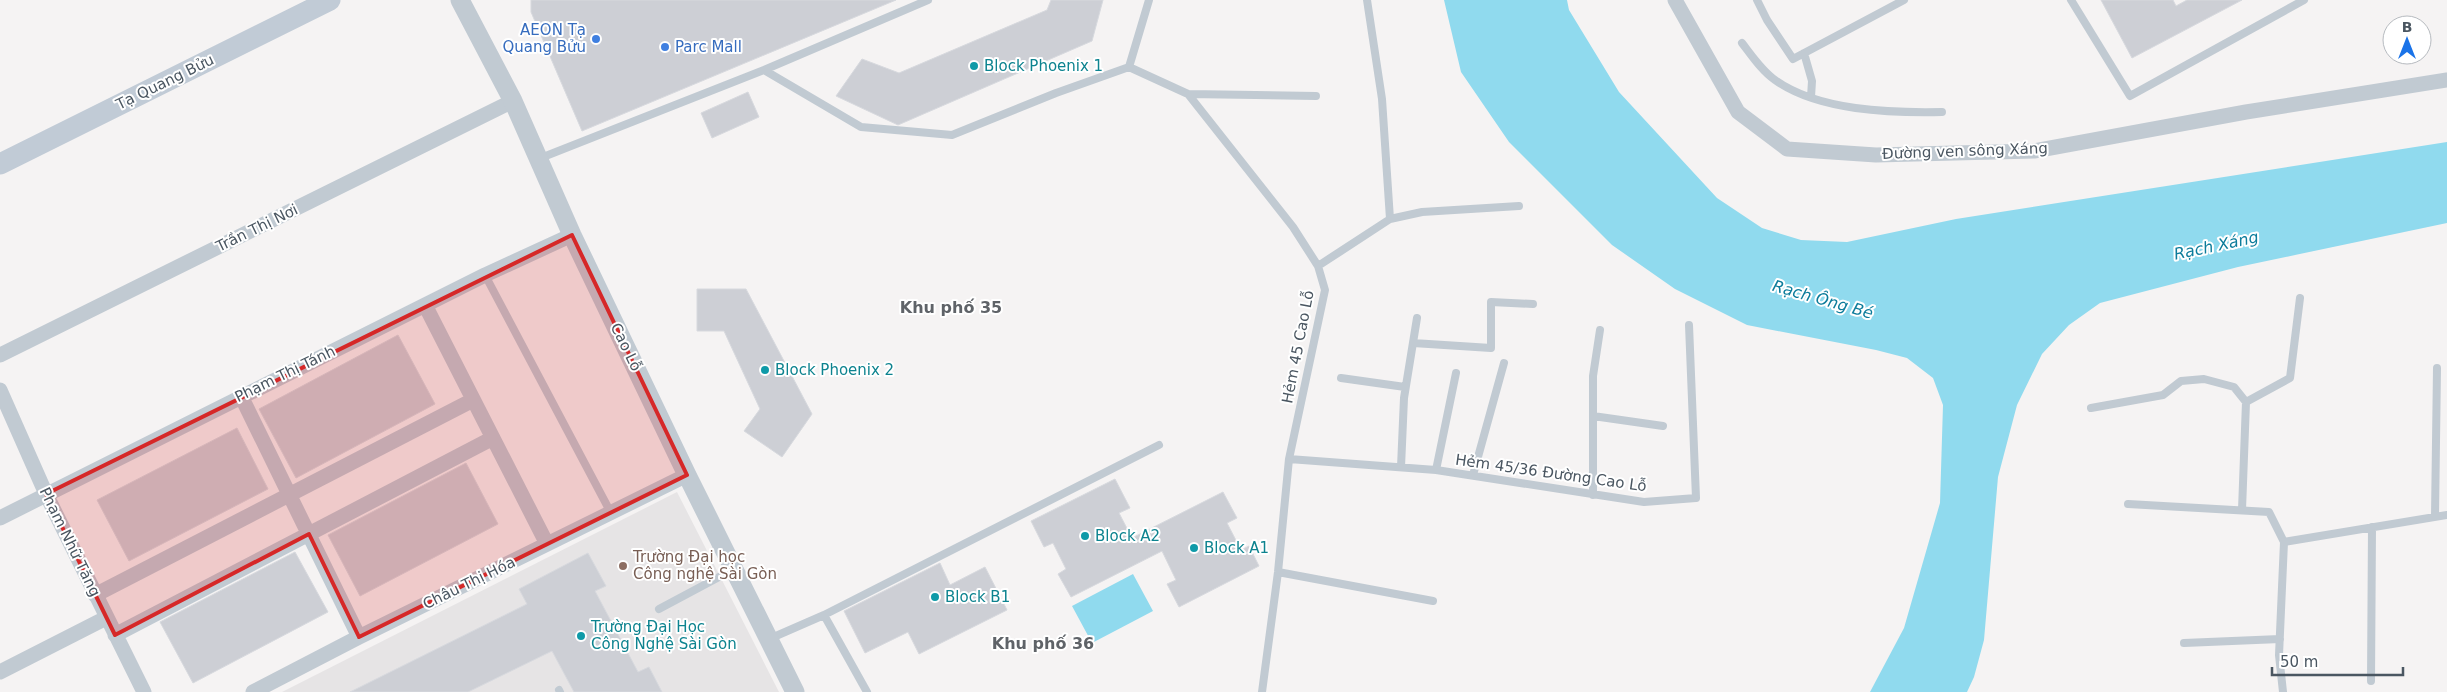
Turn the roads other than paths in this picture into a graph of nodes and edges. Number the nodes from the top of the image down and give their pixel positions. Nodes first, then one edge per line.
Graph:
1 (330, 0) edge
2 (460, 0) edge
3 (928, 0) edge
4 (1149, 0) edge
5 (1367, 0) edge
6 (1676, 0) edge
7 (1757, 0) edge
8 (1904, 0) edge
9 (2071, 0) edge
10 (2304, 0) edge
11 (1742, 43) dead end
12 (1804, 53) junction
13 (1128, 67) junction
14 (764, 70) junction
15 (2447, 80) edge
16 (1188, 94) junction
17 (1316, 96) dead end
18 (1811, 97) junction
19 (513, 101) junction
20 (1942, 112) dead end
21 (537, 159) junction
22 (0, 164) edge
23 (1520, 206) dead end
24 (1390, 220) junction
25 (572, 234) junction
26 (1318, 266) junction
27 (484, 275) junction
28 (2300, 298) dead end
29 (425, 304) junction
30 (1533, 304) dead end
31 (1417, 318) dead end
32 (1689, 325) dead end
33 (1600, 330) dead end
34 (1413, 343) junction
35 (0, 355) edge
36 (1504, 363) dead end
37 (2437, 368) dead end
38 (1456, 373) dead end
39 (1341, 378) dead end
40 (1405, 387) junction
41 (0, 390) edge
42 (241, 396) junction
43 (473, 400) junction
44 (2246, 402) junction
45 (2091, 408) dead end
46 (1593, 416) junction
47 (1663, 426) dead end
48 (492, 438) junction
49 (1159, 445) dead end
50 (1289, 459) junction
51 (1401, 467) junction
52 (1436, 470) junction
53 (687, 475) junction
54 (1473, 475) junction
55 (46, 494) junction
56 (289, 494) junction
57 (1593, 494) junction
58 (2128, 504) dead end
59 (2242, 510) junction
60 (611, 513) junction
61 (2447, 514) edge
62 (2436, 516) junction
63 (0, 518) edge
64 (2372, 527) junction
65 (309, 534) junction
66 (2284, 542) junction
67 (547, 544) junction
68 (734, 569) junction
69 (1278, 572) junction
70 (95, 595) junction
71 (1433, 601) dead end
72 (659, 609) dead end
73 (824, 615) junction
74 (106, 618) junction
75 (115, 635) junction
76 (359, 637) junction
77 (769, 639) junction
78 (2280, 639) junction
79 (2184, 643) dead end
80 (0, 672) edge
81 (2370, 681) dead end
82 (865, 691) edge
83 (144, 692) edge
84 (253, 692) edge
85 (795, 692) edge
86 (1262, 692) edge
87 (2283, 692) edge

1 - 22 main road, Tạ Quang Bửu
2 - 19 street, Cao Lỗ
3 - 14 lane
4 - 13 lane
5 - 24 lane
6 - 15 street, Đường ven sông Xáng
7 - 12 lane
8 - 12 lane
9 - 10 lane
11 - 18 lane
12 - 18 lane
13 - 14 lane
13 - 16 lane, Hẻm 45 Cao Lỗ
14 - 21 lane
16 - 17 lane
16 - 26 lane, Hẻm 45 Cao Lỗ
18 - 20 lane
19 - 21 street, Cao Lỗ
19 - 35 street, Trần Thị Nơi
21 - 25 street, Cao Lỗ
23 - 24 lane
24 - 26 lane
25 - 27 street, Phạm Thị Tánh
25 - 53 street, Cao Lỗ
26 - 50 lane, Hẻm 45 Cao Lỗ
27 - 29 street, Phạm Thị Tánh
27 - 60 lane
28 - 44 lane
29 - 42 street, Phạm Thị Tánh
29 - 43 street
30 - 34 lane
31 - 34 lane
32 - 57 lane, Hẻm 45/36 Đường Cao Lỗ
33 - 46 lane
34 - 40 lane
36 - 54 lane
37 - 62 lane
38 - 52 lane
39 - 40 lane
40 - 51 lane
41 - 55 street, Phạm Nhữ Tăng
42 - 55 street, Phạm Thị Tánh
42 - 56 street
43 - 48 street
43 - 56 street
44 - 45 lane
44 - 59 lane
46 - 47 lane
46 - 57 lane
48 - 65 street
48 - 67 street
49 - 73 lane
50 - 51 lane, Hẻm 45/36 Đường Cao Lỗ
50 - 69 lane, Hẻm 45 Cao Lỗ
51 - 52 lane, Hẻm 45/36 Đường Cao Lỗ
52 - 54 lane, Hẻm 45/36 Đường Cao Lỗ
53 - 60 street, Châu Thị Hóa
53 - 68 street, Cao Lỗ
54 - 57 lane, Hẻm 45/36 Đường Cao Lỗ
55 - 63 street, Phạm Thị Tánh
55 - 70 street, Phạm Nhữ Tăng
56 - 65 street
56 - 70 street
58 - 59 lane
59 - 66 lane
60 - 67 street, Châu Thị Hóa
61 - 62 lane
62 - 64 lane
64 - 66 lane
64 - 81 lane
65 - 75 street
65 - 76 street
66 - 78 lane
67 - 76 street, Châu Thị Hóa
68 - 72 lane
68 - 77 street, Cao Lỗ
69 - 71 lane
69 - 86 lane, Hẻm 45 Cao Lỗ
70 - 74 street, Phạm Nhữ Tăng
73 - 77 lane
73 - 82 lane
74 - 75 street, Phạm Nhữ Tăng
74 - 80 street
75 - 83 street, Phạm Nhữ Tăng
76 - 84 street, Châu Thị Hóa
77 - 85 street, Cao Lỗ
78 - 79 lane
78 - 87 lane

